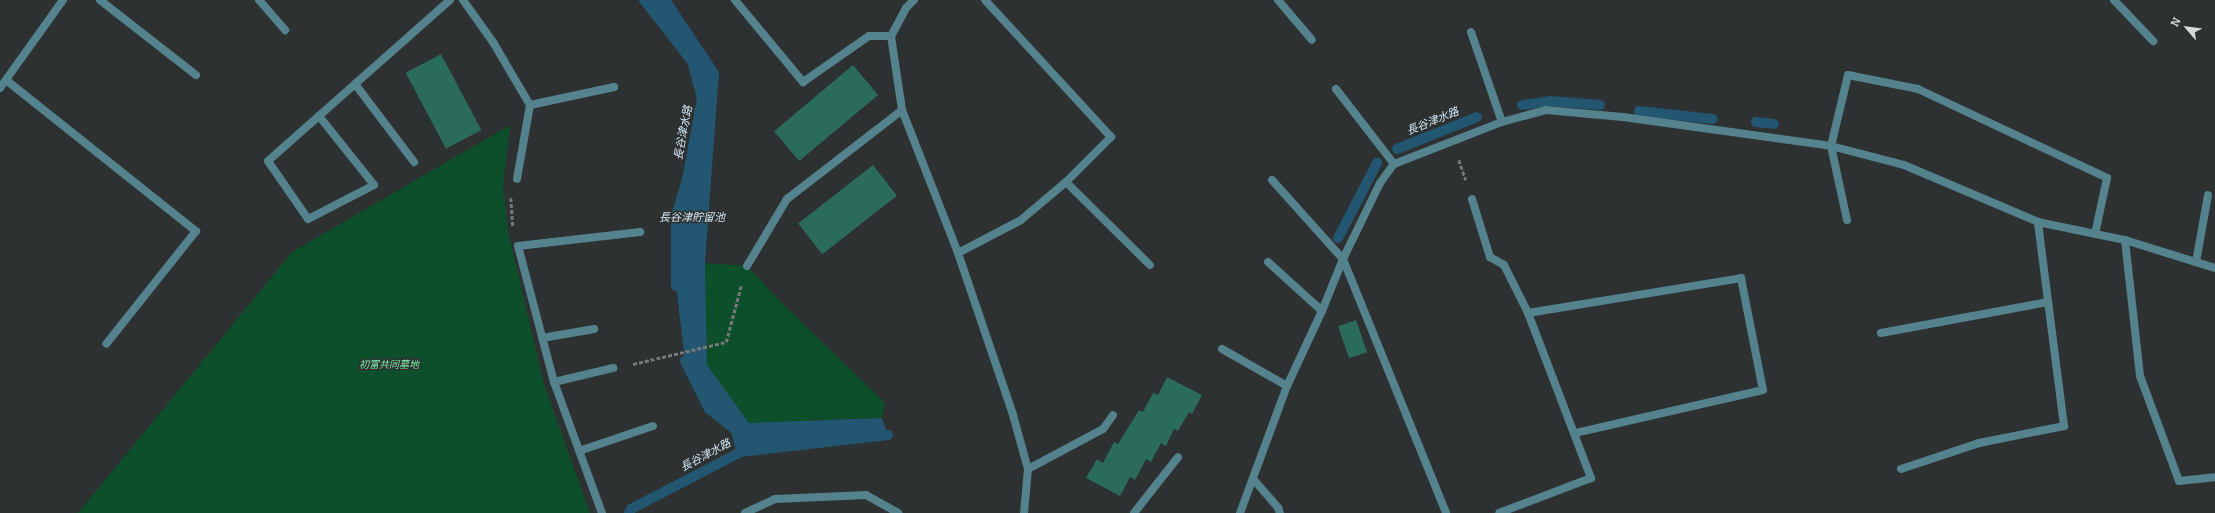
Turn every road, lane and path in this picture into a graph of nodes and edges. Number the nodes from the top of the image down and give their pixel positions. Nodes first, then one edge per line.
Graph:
1 (63, 0) edge
2 (100, 0) edge
3 (259, 0) edge
4 (450, 0) edge
5 (463, 0) edge
6 (735, 0) edge
7 (914, 0) edge
8 (985, 0) edge
9 (1278, 0) edge
10 (2114, 0) edge
11 (285, 30) dead end
12 (1472, 32) dead end
13 (891, 36) junction
14 (1312, 40) dead end
15 (2153, 42) dead end
16 (196, 75) dead end
17 (6, 80) junction
18 (355, 84) junction
19 (614, 87) dead end
20 (0, 88) edge
21 (1336, 89) dead end
22 (530, 105) junction
23 (902, 110) junction
24 (319, 116) junction
25 (1502, 122) junction
26 (1453, 141) junction
27 (1831, 146) junction
28 (414, 162) dead end
29 (1394, 164) junction
30 (517, 179) joint
31 (1272, 180) dead end
32 (1066, 182) junction
33 (2208, 195) dead end
34 (1472, 199) joint
35 (1847, 220) dead end
36 (2038, 222) junction
37 (640, 232) dead end
38 (2095, 234) junction
39 (2125, 240) junction
40 (518, 246) junction
41 (958, 253) junction
42 (1343, 259) junction
43 (1268, 262) dead end
44 (2196, 262) junction
45 (1150, 265) dead end
46 (747, 266) joint
47 (2215, 268) edge
48 (2048, 302) junction
49 (1322, 312) junction
50 (1528, 312) junction
51 (594, 329) dead end
52 (1881, 333) dead end
53 (542, 338) junction
54 (106, 344) dead end
55 (1222, 349) dead end
56 (613, 368) joint
57 (554, 382) junction
58 (1287, 386) junction
59 (1113, 415) dead end
60 (653, 426) dead end
61 (1575, 433) junction
62 (579, 451) junction
63 (1178, 457) dead end
64 (1901, 469) dead end
65 (1028, 470) junction
66 (2215, 477) edge
67 (1254, 480) junction
68 (602, 513) edge
69 (745, 513) edge
70 (898, 513) edge
71 (1024, 513) edge
72 (1134, 513) edge
73 (1240, 513) edge
74 (1280, 513) edge
75 (1446, 513) edge
76 (1499, 513) edge

1 - 17 street
2 - 16 street
3 - 11 street
4 - 18 street
5 - 22 street
6 - 13 street
7 - 13 street
8 - 32 street
9 - 14 street
10 - 15 street
12 - 25 street
13 - 23 street
17 - 20 street
17 - 54 street
18 - 24 street
18 - 28 street
19 - 22 street
21 - 29 street
22 - 30 street
23 - 41 street
23 - 46 street
24 - 24 street
25 - 26 street
25 - 27 street
26 - 29 street
26 - 34 path
27 - 35 street
27 - 36 street
27 - 38 street
29 - 42 street
30 - 40 path
31 - 42 street
32 - 41 street
32 - 45 street
33 - 44 street
34 - 50 street
36 - 38 street
36 - 48 street
37 - 40 street
38 - 39 street
39 - 44 street
39 - 66 street
40 - 53 street
41 - 65 street
42 - 49 street
42 - 75 street
43 - 49 street
44 - 47 street
46 - 56 path
48 - 52 street
48 - 64 street
49 - 58 street
50 - 61 street
50 - 61 street
51 - 53 street
53 - 57 street
55 - 58 street
56 - 57 street
57 - 62 street
58 - 67 street
59 - 65 street
60 - 62 street
61 - 76 street
62 - 68 street
63 - 72 street
65 - 71 street
67 - 73 street
67 - 74 street
69 - 70 street

